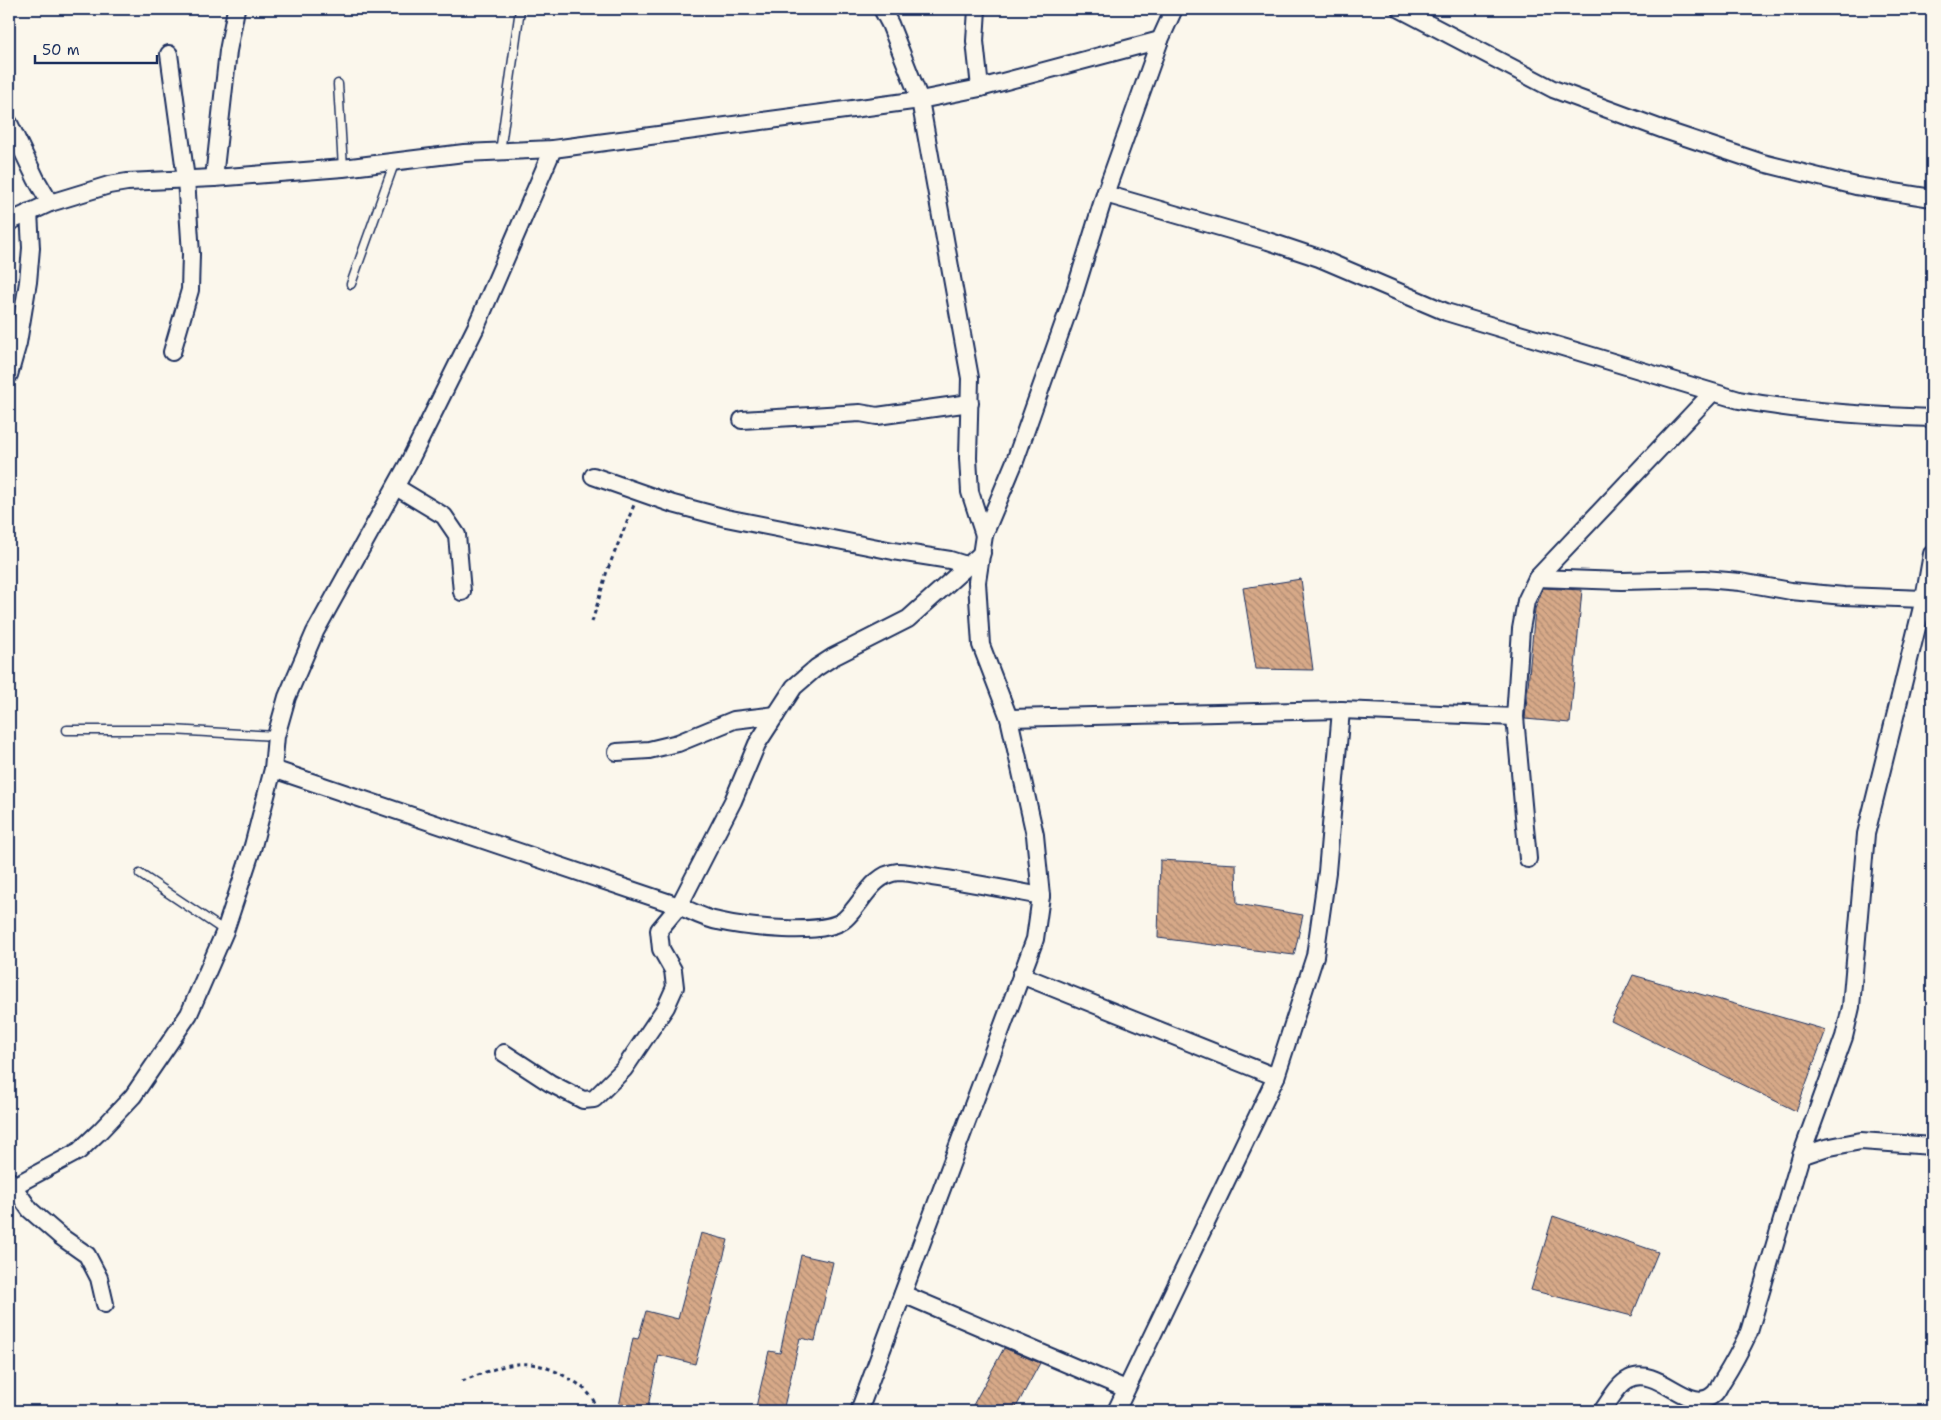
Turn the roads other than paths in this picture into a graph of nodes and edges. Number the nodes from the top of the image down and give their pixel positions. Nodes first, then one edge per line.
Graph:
1 (236, 9) edge
2 (520, 9) edge
3 (882, 9) edge
4 (977, 9) edge
5 (1174, 9) edge
6 (1400, 9) edge
7 (1160, 40) junction
8 (169, 54) dead end
9 (338, 84) dead end
10 (980, 88) junction
11 (920, 100) junction
12 (9, 123) edge
13 (553, 149) junction
14 (500, 152) junction
15 (395, 162) junction
16 (343, 168) junction
17 (214, 178) junction
18 (186, 179) junction
19 (1105, 194) junction
20 (1932, 198) edge
21 (50, 203) junction
22 (29, 212) junction
23 (9, 222) edge
24 (351, 284) dead end
25 (172, 352) dead end
26 (9, 375) edge
27 (1712, 393) junction
28 (970, 403) junction
29 (1932, 418) edge
30 (742, 420) dead end
31 (593, 476) dead end
32 (396, 487) junction
33 (984, 535) junction
34 (982, 553) junction
35 (1932, 554) edge
36 (966, 565) junction
37 (1537, 578) junction
38 (462, 592) dead end
39 (1924, 599) junction
40 (1341, 710) junction
41 (776, 715) junction
42 (1515, 717) junction
43 (1009, 718) junction
44 (67, 730) dead end
45 (276, 736) junction
46 (617, 752) dead end
47 (273, 769) junction
48 (1528, 860) dead end
49 (140, 874) dead end
50 (1041, 896) junction
51 (679, 906) junction
52 (225, 931) junction
53 (1021, 975) junction
54 (504, 1053) dead end
55 (1276, 1077) junction
56 (1932, 1146) edge
57 (1801, 1156) junction
58 (10, 1183) edge
59 (903, 1294) junction
60 (105, 1304) dead end
61 (1126, 1389) junction
62 (859, 1411) edge
63 (1116, 1411) edge
64 (1602, 1411) edge

1 - 17 street
2 - 14 lane
3 - 11 street
4 - 10 street
5 - 7 street
6 - 20 street
7 - 10 street
7 - 19 street
8 - 18 street
9 - 16 lane
10 - 11 street
11 - 13 street
11 - 28 street
12 - 21 street
13 - 14 street
13 - 32 street
14 - 15 street
15 - 16 street
15 - 24 lane
16 - 17 street
17 - 18 street
18 - 21 street
18 - 25 street
19 - 27 street
19 - 33 street
21 - 22 street
22 - 23 street
22 - 26 street
27 - 29 street
27 - 37 street
28 - 30 street
28 - 33 street
31 - 36 street
32 - 38 street
32 - 45 street
33 - 34 street
34 - 36 street
34 - 43 street
35 - 39 street
36 - 41 street
37 - 39 street
37 - 42 street
39 - 57 street
40 - 42 street
40 - 43 street
40 - 55 street
41 - 46 street
41 - 51 street
42 - 48 street
43 - 50 street
44 - 45 lane
45 - 47 street
47 - 51 street
47 - 52 street
49 - 52 lane
50 - 51 street
50 - 53 street
51 - 54 street
52 - 58 street
53 - 55 street
53 - 59 street
55 - 61 street
56 - 57 street
57 - 64 street
58 - 60 street
59 - 61 street
59 - 62 street
61 - 63 street

